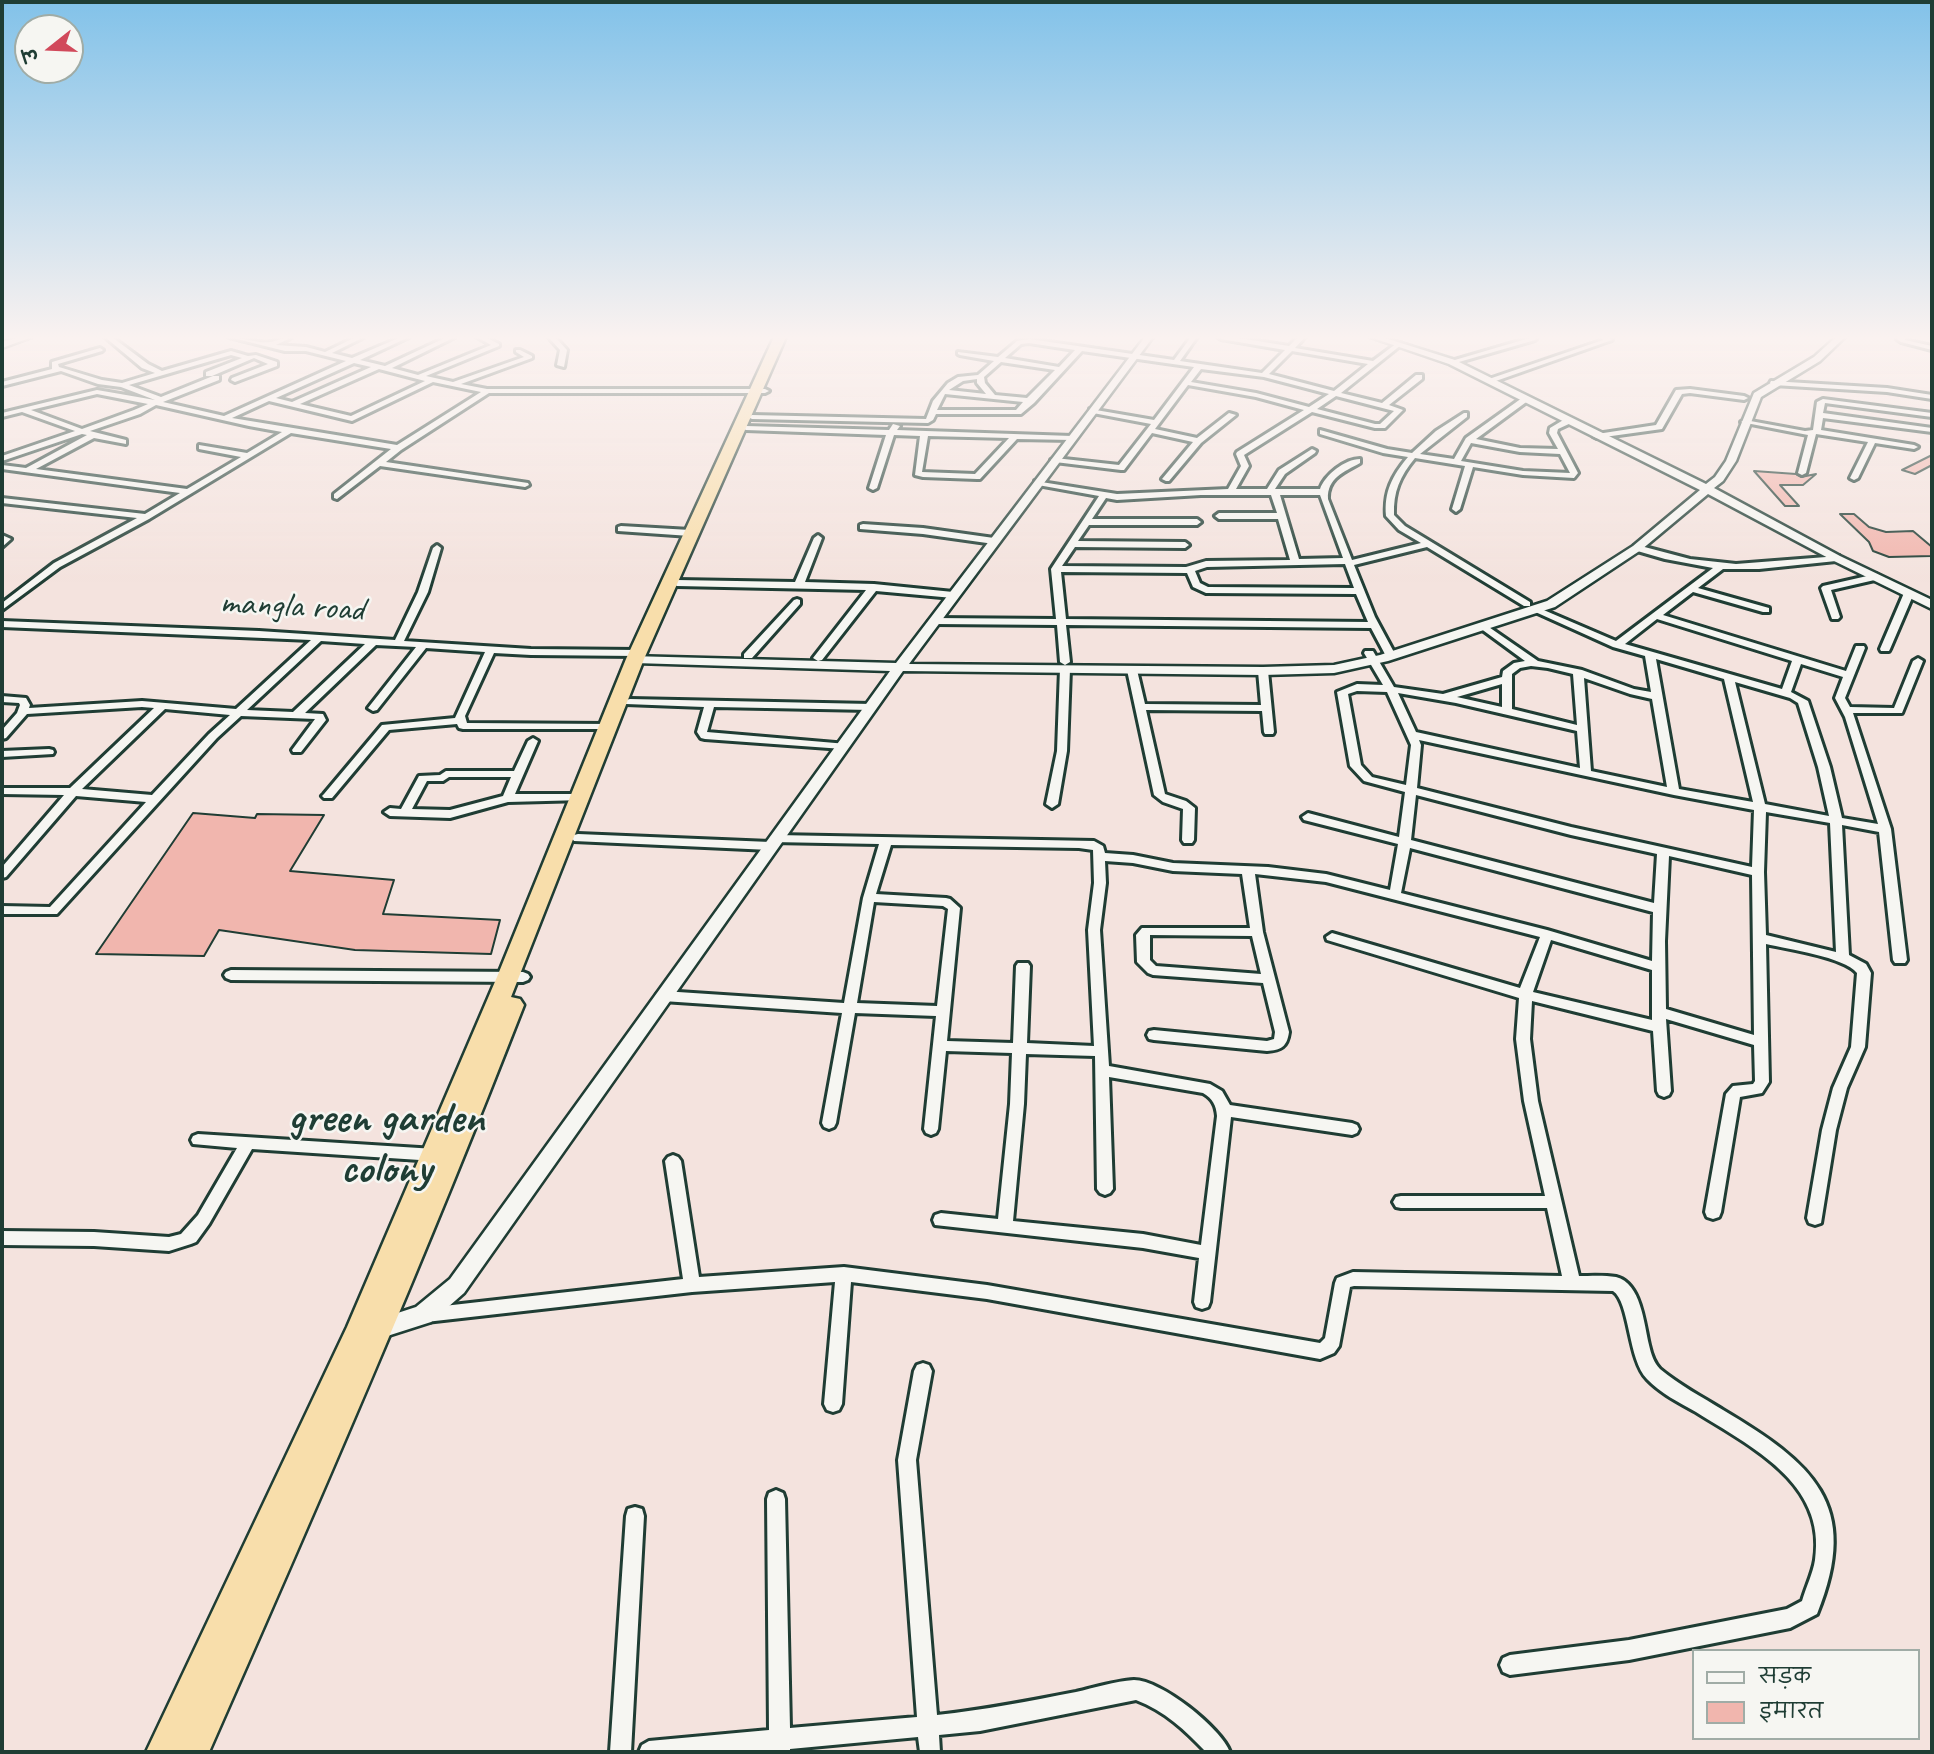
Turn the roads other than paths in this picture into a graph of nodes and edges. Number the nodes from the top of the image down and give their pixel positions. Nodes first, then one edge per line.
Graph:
1 (48, 419) edge
2 (120, 419) edge
3 (229, 419) edge
4 (444, 419) edge
5 (747, 419) edge
6 (750, 419) edge
7 (929, 419) edge
8 (1087, 419) edge
9 (1124, 419) edge
10 (1158, 419) edge
11 (1227, 419) edge
12 (1297, 419) edge
13 (1351, 419) edge
14 (1387, 419) edge
15 (1457, 419) edge
16 (1499, 419) edge
17 (1564, 419) edge
18 (1664, 419) edge
19 (1736, 419) edge
20 (1746, 419) edge
21 (1820, 419) edge
22 (1850, 419) edge
23 (901, 420) junction
24 (1568, 421) junction
25 (749, 422) junction
26 (1745, 422) junction
27 (1153, 426) junction
28 (1932, 430) edge
29 (82, 431) junction
30 (289, 431) junction
31 (892, 432) junction
32 (925, 432) junction
33 (1323, 432) dead end
34 (1815, 433) junction
35 (93, 435) junction
36 (1016, 435) junction
37 (1597, 436) junction
38 (1072, 438) junction
39 (1469, 440) junction
40 (1198, 441) junction
41 (1872, 441) junction
42 (123, 442) dead end
43 (202, 447) dead end
44 (1914, 447) dead end
45 (398, 448) junction
46 (1312, 451) dead end
47 (1563, 452) junction
48 (1412, 454) junction
49 (245, 455) junction
50 (2, 459) edge
51 (1055, 460) junction
52 (1357, 461) dead end
53 (1457, 461) junction
54 (378, 463) junction
55 (1470, 464) junction
56 (2, 467) edge
57 (28, 470) junction
58 (1802, 473) dead end
59 (1854, 478) dead end
60 (1166, 479) dead end
61 (1038, 483) junction
62 (525, 485) dead end
63 (1704, 487) junction
64 (873, 488) dead end
65 (186, 491) junction
66 (1322, 492) junction
67 (1230, 493) junction
68 (1272, 493) junction
69 (1104, 495) junction
70 (337, 496) dead end
71 (710, 498) junction
72 (2, 500) edge
73 (1456, 509) dead end
74 (1219, 516) dead end
75 (1282, 516) junction
76 (146, 517) junction
77 (1086, 522) junction
78 (1197, 522) dead end
79 (863, 527) dead end
80 (621, 529) dead end
81 (690, 533) junction
82 (2, 538) edge
83 (818, 538) dead end
84 (994, 541) junction
85 (2, 544) edge
86 (1071, 544) junction
87 (1429, 544) junction
88 (1185, 545) dead end
89 (437, 548) dead end
90 (1637, 548) junction
91 (1836, 558) junction
92 (1296, 562) junction
93 (1348, 562) junction
94 (1719, 568) junction
95 (1056, 569) junction
96 (1190, 570) junction
97 (1876, 577) junction
98 (677, 583) junction
99 (799, 585) junction
100 (874, 587) junction
101 (1691, 589) junction
102 (1359, 591) junction
103 (1909, 593) junction
104 (954, 595) junction
105 (797, 602) dead end
106 (1932, 605) edge
107 (2, 607) edge
108 (1531, 607) junction
109 (1766, 610) dead end
110 (1656, 616) junction
111 (1835, 617) dead end
112 (934, 621) junction
113 (1062, 622) junction
114 (2, 624) edge
115 (1373, 625) junction
116 (1483, 626) junction
117 (319, 638) junction
118 (373, 642) junction
119 (398, 643) junction
120 (424, 644) junction
121 (1617, 645) junction
122 (1860, 648) dead end
123 (491, 649) junction
124 (1885, 649) dead end
125 (1389, 652) junction
126 (579, 653) joint
127 (642, 656) junction
128 (748, 656) junction
129 (1650, 656) junction
130 (1371, 657) junction
131 (818, 658) junction
132 (1798, 659) junction
133 (1918, 661) dead end
134 (902, 664) junction
135 (1536, 664) junction
136 (1065, 666) junction
137 (1132, 670) junction
138 (1263, 671) junction
139 (1578, 672) junction
140 (1848, 675) junction
141 (1729, 678) junction
142 (1507, 679) junction
143 (1390, 688) junction
144 (1786, 694) junction
145 (1657, 696) junction
146 (1442, 698) junction
147 (2, 699) edge
148 (631, 702) junction
149 (710, 704) junction
150 (163, 705) junction
151 (871, 707) junction
152 (1140, 707) junction
153 (373, 708) dead end
154 (1267, 708) junction
155 (1846, 710) junction
156 (24, 711) junction
157 (235, 712) junction
158 (1507, 712) junction
159 (295, 716) junction
160 (460, 721) junction
161 (608, 727) junction
162 (1582, 729) junction
163 (1269, 732) dead end
164 (2, 735) edge
165 (1412, 735) junction
166 (533, 741) dead end
167 (843, 746) junction
168 (296, 750) dead end
169 (49, 752) dead end
170 (2, 754) edge
171 (1586, 772) junction
172 (518, 774) junction
173 (1411, 790) junction
174 (2, 791) edge
175 (74, 792) junction
176 (1674, 792) junction
177 (328, 796) dead end
178 (508, 798) junction
179 (155, 799) junction
180 (583, 803) junction
181 (1052, 804) dead end
182 (1760, 807) junction
183 (390, 812) dead end
184 (404, 813) junction
185 (1308, 817) dead end
186 (1836, 820) junction
187 (1885, 829) junction
188 (578, 838) junction
189 (1188, 840) dead end
190 (886, 841) junction
191 (773, 842) junction
192 (1404, 844) junction
193 (1663, 851) junction
194 (1101, 857) junction
195 (1248, 871) junction
196 (1758, 872) junction
197 (2, 874) edge
198 (1395, 894) junction
199 (869, 898) junction
200 (1658, 909) junction
201 (2, 910) edge
202 (1257, 932) junction
203 (1547, 934) junction
204 (1332, 937) dead end
205 (1759, 938) junction
206 (1843, 958) junction
207 (1900, 960) dead end
208 (1023, 966) dead end
209 (1659, 968) junction
210 (231, 975) dead end
211 (515, 977) junction
212 (1269, 979) junction
213 (1526, 995) junction
214 (663, 996) junction
215 (848, 1008) junction
216 (944, 1011) junction
217 (1659, 1012) junction
218 (1659, 1027) junction
219 (1154, 1035) dead end
220 (1761, 1042) junction
221 (941, 1046) junction
222 (1020, 1048) junction
223 (1102, 1051) junction
224 (1102, 1070) junction
225 (1664, 1091) dead end
226 (1224, 1110) junction
227 (829, 1123) dead end
228 (931, 1129) dead end
229 (1352, 1129) dead end
230 (198, 1140) dead end
231 (247, 1144) junction
232 (435, 1155) junction
233 (673, 1161) dead end
234 (1105, 1189) dead end
235 (1401, 1202) dead end
236 (1554, 1202) junction
237 (1713, 1212) dead end
238 (1815, 1218) dead end
239 (942, 1220) dead end
240 (1005, 1226) junction
241 (2, 1238) edge
242 (1208, 1253) junction
243 (844, 1274) junction
244 (1572, 1283) junction
245 (692, 1285) junction
246 (1202, 1301) dead end
247 (423, 1315) junction
248 (381, 1328) junction
249 (923, 1371) dead end
250 (833, 1404) dead end
251 (776, 1499) dead end
252 (635, 1516) dead end
253 (1510, 1665) dead end
254 (928, 1726) junction
255 (780, 1746) edge
256 (164, 1752) edge
257 (191, 1752) edge
258 (620, 1752) edge
259 (649, 1752) edge
260 (930, 1752) edge
261 (1220, 1752) edge

1 - 29 street
2 - 29 street
3 - 30 street
4 - 45 street
5 - 71 highway
6 - 25 highway
7 - 23 street
8 - 38 main road
9 - 27 street
10 - 27 street
11 - 40 street
12 - 67 street
13 - 14 street
15 - 48 street
16 - 39 street
17 - 24 main road
18 - 37 street
19 - 63 main road
20 - 26 main road
21 - 34 street
22 - 28 street
23 - 25 street
23 - 31 street
24 - 37 main road
24 - 47 street
25 - 31 street
25 - 71 highway
26 - 34 street
26 - 63 main road
27 - 40 street
27 - 51 street
29 - 35 street
29 - 50 street
30 - 45 street
30 - 49 street
31 - 32 street
31 - 64 street
32 - 36 street
32 - 36 street
33 - 48 street
34 - 41 street
34 - 58 street
35 - 42 street
35 - 57 street
36 - 38 street
37 - 63 main road
38 - 51 main road
39 - 47 street
39 - 53 street
40 - 60 street
41 - 44 street
41 - 59 street
43 - 49 street
45 - 54 street
46 - 68 street
47 - 55 street
48 - 53 street
48 - 87 street
49 - 65 street
51 - 61 main road
52 - 66 street
53 - 55 street
54 - 62 street
54 - 70 street
55 - 73 street
56 - 57 street
57 - 65 street
61 - 69 street
61 - 84 main road
63 - 90 main road
63 - 91 main road
63 - 108 main road
65 - 76 street
66 - 68 street
66 - 93 street
67 - 68 street
67 - 69 street
68 - 75 street
69 - 77 street
71 - 81 highway
71 - 98 highway
72 - 76 street
74 - 75 street
75 - 92 street
76 - 107 street
77 - 78 street
77 - 86 street
79 - 84 street
80 - 81 street
81 - 127 highway
82 - 85 street
83 - 99 street
84 - 104 main road
86 - 88 street
86 - 95 street
87 - 93 street
87 - 108 street
89 - 119 street
90 - 94 street
90 - 108 main road
91 - 94 street
91 - 97 main road
92 - 93 street
92 - 96 street
93 - 102 street
94 - 101 street
95 - 96 street
95 - 113 street
96 - 102 street
97 - 103 main road
97 - 111 street
98 - 99 street
98 - 127 highway
99 - 100 street
100 - 104 street
100 - 131 street
101 - 109 street
101 - 110 street
102 - 115 street
103 - 106 main road
103 - 124 street
104 - 112 main road
105 - 128 street
108 - 116 main road
108 - 121 street
108 - 125 main road
110 - 121 street
110 - 132 street
112 - 113 street
112 - 134 main road
113 - 115 street
113 - 136 street
114 - 117 street, mangla road
115 - 125 street
116 - 125 main road
116 - 135 street
117 - 118 street, mangla road
117 - 157 street
118 - 119 street, mangla road
118 - 159 street
119 - 120 street, mangla road
120 - 123 street, mangla road
120 - 153 street
121 - 129 street
122 - 140 street
123 - 126 street, mangla road
123 - 160 street
125 - 130 main road
126 - 127 street, mangla road
127 - 128 main road
127 - 134 main road
127 - 148 highway
127 - 161 highway
128 - 131 main road
129 - 141 street
129 - 145 street
130 - 136 main road
130 - 138 main road
130 - 143 street
131 - 134 main road
132 - 140 street
132 - 144 street
133 - 155 street
134 - 136 main road
134 - 151 main road
135 - 139 street
135 - 142 street
136 - 137 main road
136 - 181 street
137 - 138 main road
137 - 152 street
138 - 154 street
139 - 145 street
139 - 162 street
140 - 155 street
141 - 144 street
141 - 182 street
142 - 146 street
142 - 158 street
143 - 146 street
143 - 165 street
143 - 173 street
144 - 186 street
145 - 176 street
146 - 158 street
147 - 156 street
148 - 149 street
148 - 180 highway
149 - 151 street
149 - 167 street
150 - 156 street
150 - 157 street
150 - 175 street
151 - 167 main road
152 - 154 street
152 - 189 street
154 - 163 street
155 - 187 street
156 - 164 street
157 - 159 street
157 - 179 street
158 - 162 street
159 - 168 street
160 - 161 street
160 - 177 street
161 - 180 highway
162 - 171 street
165 - 171 street
165 - 173 street
166 - 172 street
167 - 191 main road
169 - 170 street
171 - 176 street
172 - 178 street
172 - 184 street
173 - 192 street
173 - 193 street
174 - 175 street
175 - 179 street
175 - 197 street
176 - 182 street
178 - 180 street
178 - 184 street
179 - 201 street
180 - 188 highway
180 - 211 highway
182 - 186 street
182 - 196 street
183 - 184 street
185 - 192 street
186 - 187 street
186 - 206 street
187 - 207 street
188 - 191 street
188 - 211 highway
190 - 191 street
190 - 194 street
190 - 199 street
191 - 214 main road
192 - 198 street
192 - 200 street
193 - 196 street
193 - 200 street
194 - 195 street
194 - 223 street
195 - 198 street
195 - 202 street
196 - 205 street
198 - 203 street
199 - 215 street
199 - 216 street
200 - 209 street
202 - 212 street
202 - 212 street
203 - 209 street
203 - 213 street
204 - 213 street
205 - 206 street
205 - 220 street
206 - 238 street
208 - 222 street
209 - 217 street
210 - 211 street
211 - 232 highway
211 - 248 highway
212 - 219 street
213 - 218 street
213 - 236 street
214 - 215 street
214 - 247 main road
215 - 216 street
215 - 227 street
216 - 221 street
217 - 218 street
217 - 220 street
218 - 225 street
220 - 237 street
221 - 222 street
221 - 228 street
222 - 223 street
222 - 240 street
223 - 224 street
224 - 226 street
224 - 234 street
226 - 229 street
226 - 242 street
230 - 231 street
231 - 232 street
231 - 241 street
232 - 256 highway
233 - 245 street
235 - 236 street
236 - 244 street
239 - 240 street
240 - 242 street
242 - 246 street
243 - 244 street
243 - 245 street
243 - 250 street
244 - 253 street
245 - 247 street
247 - 248 main road
248 - 257 highway
249 - 254 street
251 - 255 street
252 - 258 street
254 - 255 street
254 - 260 street
254 - 261 street
255 - 259 street

